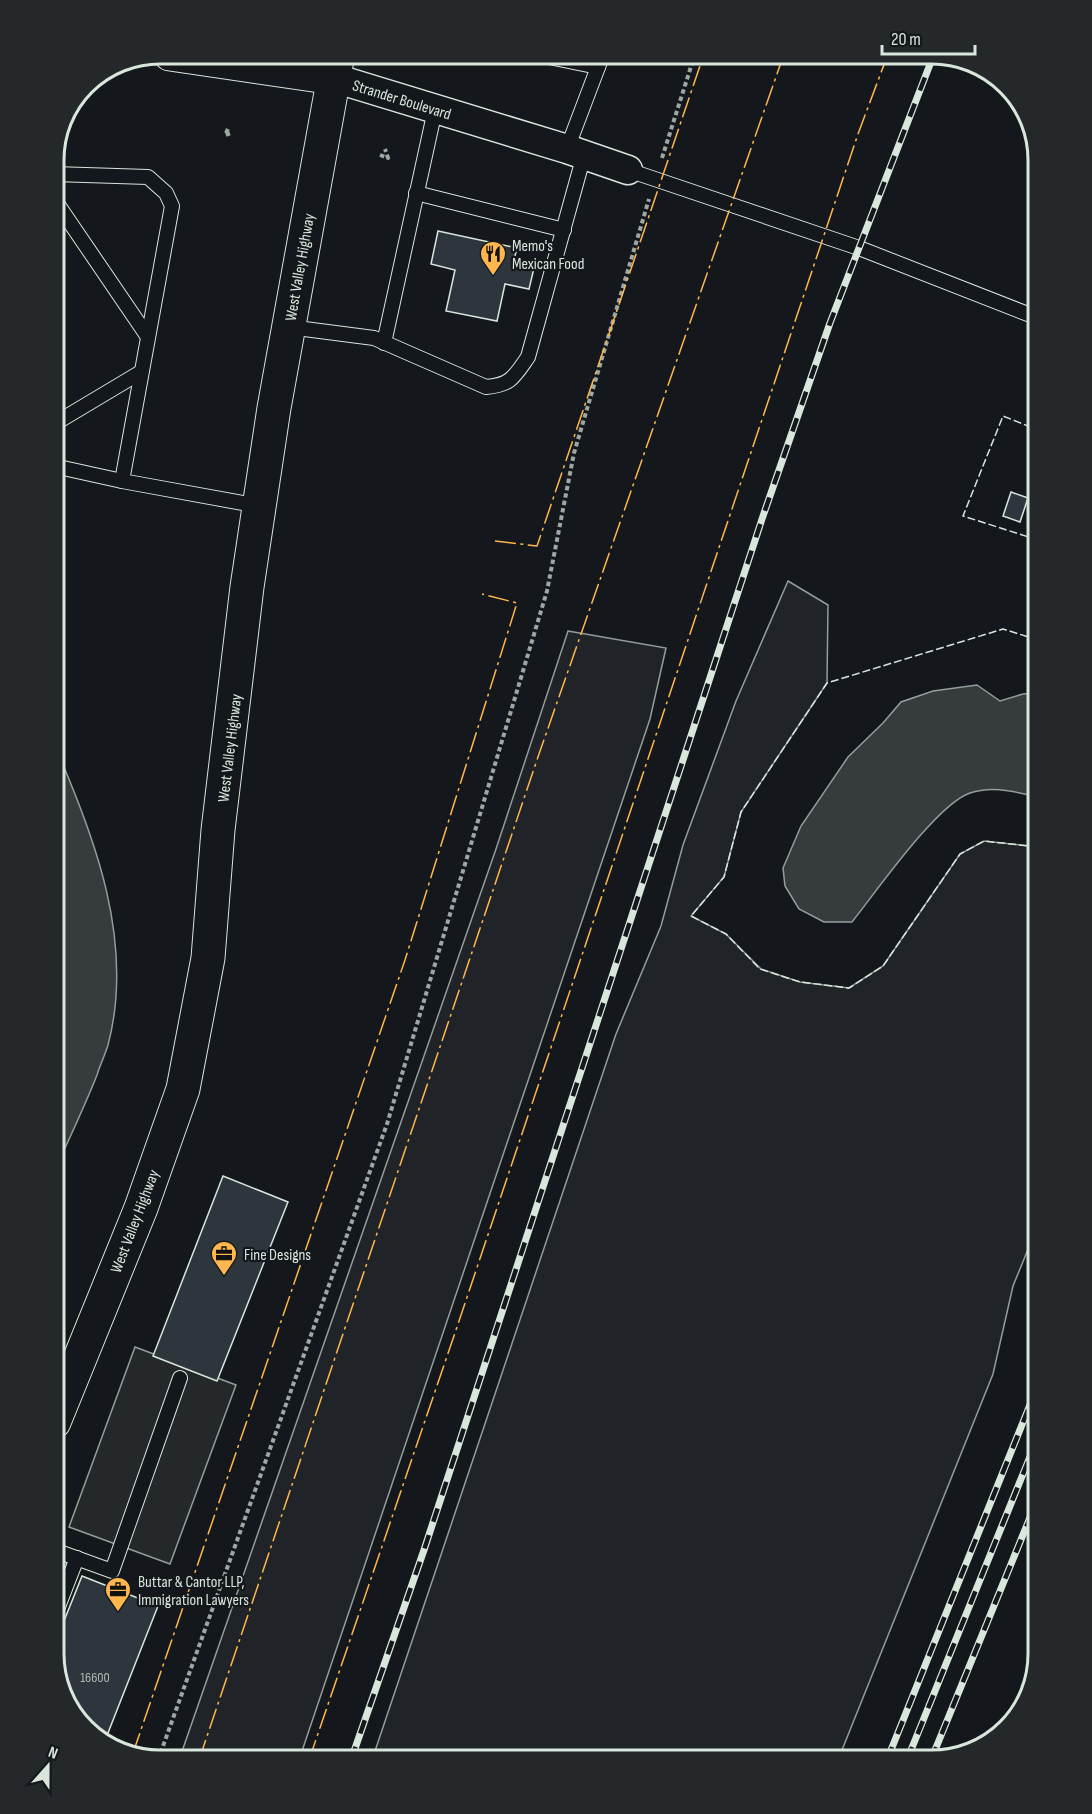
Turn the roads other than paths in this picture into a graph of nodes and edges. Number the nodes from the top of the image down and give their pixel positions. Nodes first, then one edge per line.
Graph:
1 (311, 64) edge
2 (600, 65) edge
3 (336, 66) edge
4 (435, 110) junction
5 (576, 152) junction
6 (628, 170) joint
7 (65, 174) edge
8 (417, 193) junction
9 (65, 215) edge
10 (564, 230) junction
11 (1028, 314) edge
12 (289, 327) junction
13 (148, 337) junction
14 (384, 343) junction
15 (141, 372) junction
16 (65, 418) edge
17 (65, 468) edge
18 (122, 481) junction
19 (259, 506) junction
20 (180, 1378) dead end
21 (64, 1397) edge
22 (64, 1554) edge
23 (77, 1558) junction
24 (64, 1591) edge

1 - 3 main road, Strander Boulevard
2 - 5 lane
3 - 4 street, Strander Boulevard
3 - 12 main road, West Valley Highway
4 - 5 street, Strander Boulevard
4 - 8 lane
5 - 6 street, Strander Boulevard
5 - 10 lane
6 - 11 lane
7 - 13 lane
8 - 10 lane
8 - 14 lane
9 - 13 lane
10 - 14 lane
12 - 14 lane
12 - 19 main road, West Valley Highway
13 - 15 lane
15 - 16 lane
15 - 18 lane
17 - 18 lane
18 - 19 lane
19 - 21 main road, West Valley Highway
20 - 23 lane
22 - 23 lane
23 - 24 lane

